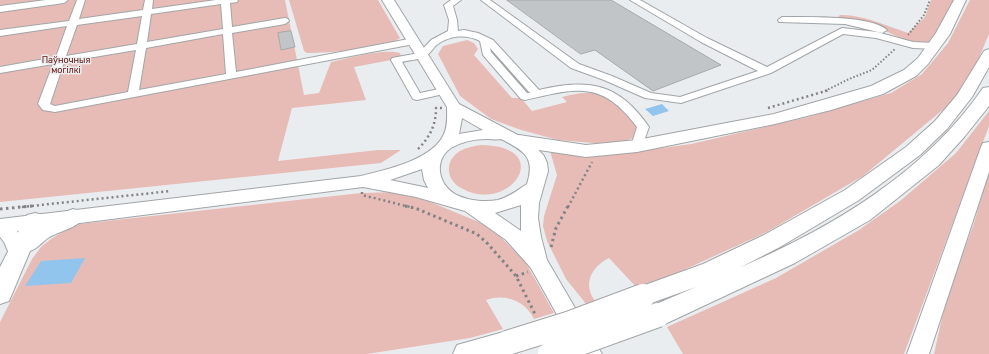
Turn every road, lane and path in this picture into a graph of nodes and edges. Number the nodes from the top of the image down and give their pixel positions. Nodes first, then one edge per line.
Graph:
1 (64, 0) edge
2 (81, 0) edge
3 (149, 0) edge
4 (228, 0) edge
5 (388, 0) edge
6 (457, 0) edge
7 (485, 0) edge
8 (634, 0) edge
9 (960, 0) edge
10 (0, 9) edge
11 (147, 12) junction
12 (782, 20) dead end
13 (285, 21) dead end
14 (73, 22) junction
15 (227, 31) junction
16 (0, 33) edge
17 (447, 36) junction
18 (896, 41) junction
19 (414, 42) junction
20 (141, 45) junction
21 (935, 46) junction
22 (989, 54) edge
23 (422, 55) junction
24 (60, 59) junction
25 (923, 61) junction
26 (0, 70) edge
27 (767, 71) junction
28 (230, 76) junction
29 (444, 91) junction
30 (989, 92) edge
31 (133, 94) junction
32 (454, 107) junction
33 (513, 139) junction
34 (637, 146) junction
35 (989, 147) edge
36 (440, 150) junction
37 (586, 151) junction
38 (361, 182) junction
39 (535, 187) junction
40 (462, 204) junction
41 (73, 217) junction
42 (35, 221) junction
43 (0, 226) edge
44 (0, 229) edge
45 (18, 253) junction
46 (539, 264) junction
47 (516, 276) junction
48 (0, 294) edge
49 (650, 305) junction
50 (537, 318) dead end
51 (467, 354) edge
52 (550, 354) edge
53 (591, 354) edge
54 (918, 354) edge

1 - 10 street
2 - 14 street
3 - 11 street
4 - 11 street
4 - 15 street
5 - 19 main road
6 - 17 street
7 - 27 street
8 - 27 street
9 - 21 highway
11 - 14 street
11 - 20 street
12 - 18 street
13 - 15 street
14 - 16 street
14 - 24 street
15 - 20 street
15 - 28 street
17 - 23 street
17 - 34 street
18 - 21 street
18 - 25 street
18 - 27 street
19 - 23 main road
19 - 28 street
20 - 24 street
20 - 31 street
21 - 25 highway
22 - 49 highway
23 - 29 main road
23 - 29 street
24 - 26 street
24 - 31 street
25 - 34 highway
28 - 31 street
29 - 32 main road
30 - 49 highway
32 - 33 main road
32 - 36 main road
33 - 36 main road
33 - 37 highway
33 - 39 main road
34 - 37 highway
35 - 54 main road
36 - 38 main road
36 - 40 main road
37 - 46 path
38 - 40 main road
38 - 41 main road
38 - 47 path
39 - 40 main road
39 - 46 main road
40 - 46 main road
41 - 42 main road
41 - 45 highway
42 - 43 main road
42 - 45 highway
44 - 45 main road
45 - 48 highway
46 - 47 path
46 - 53 main road
47 - 50 path
49 - 51 highway, bridge
49 - 52 highway, bridge

